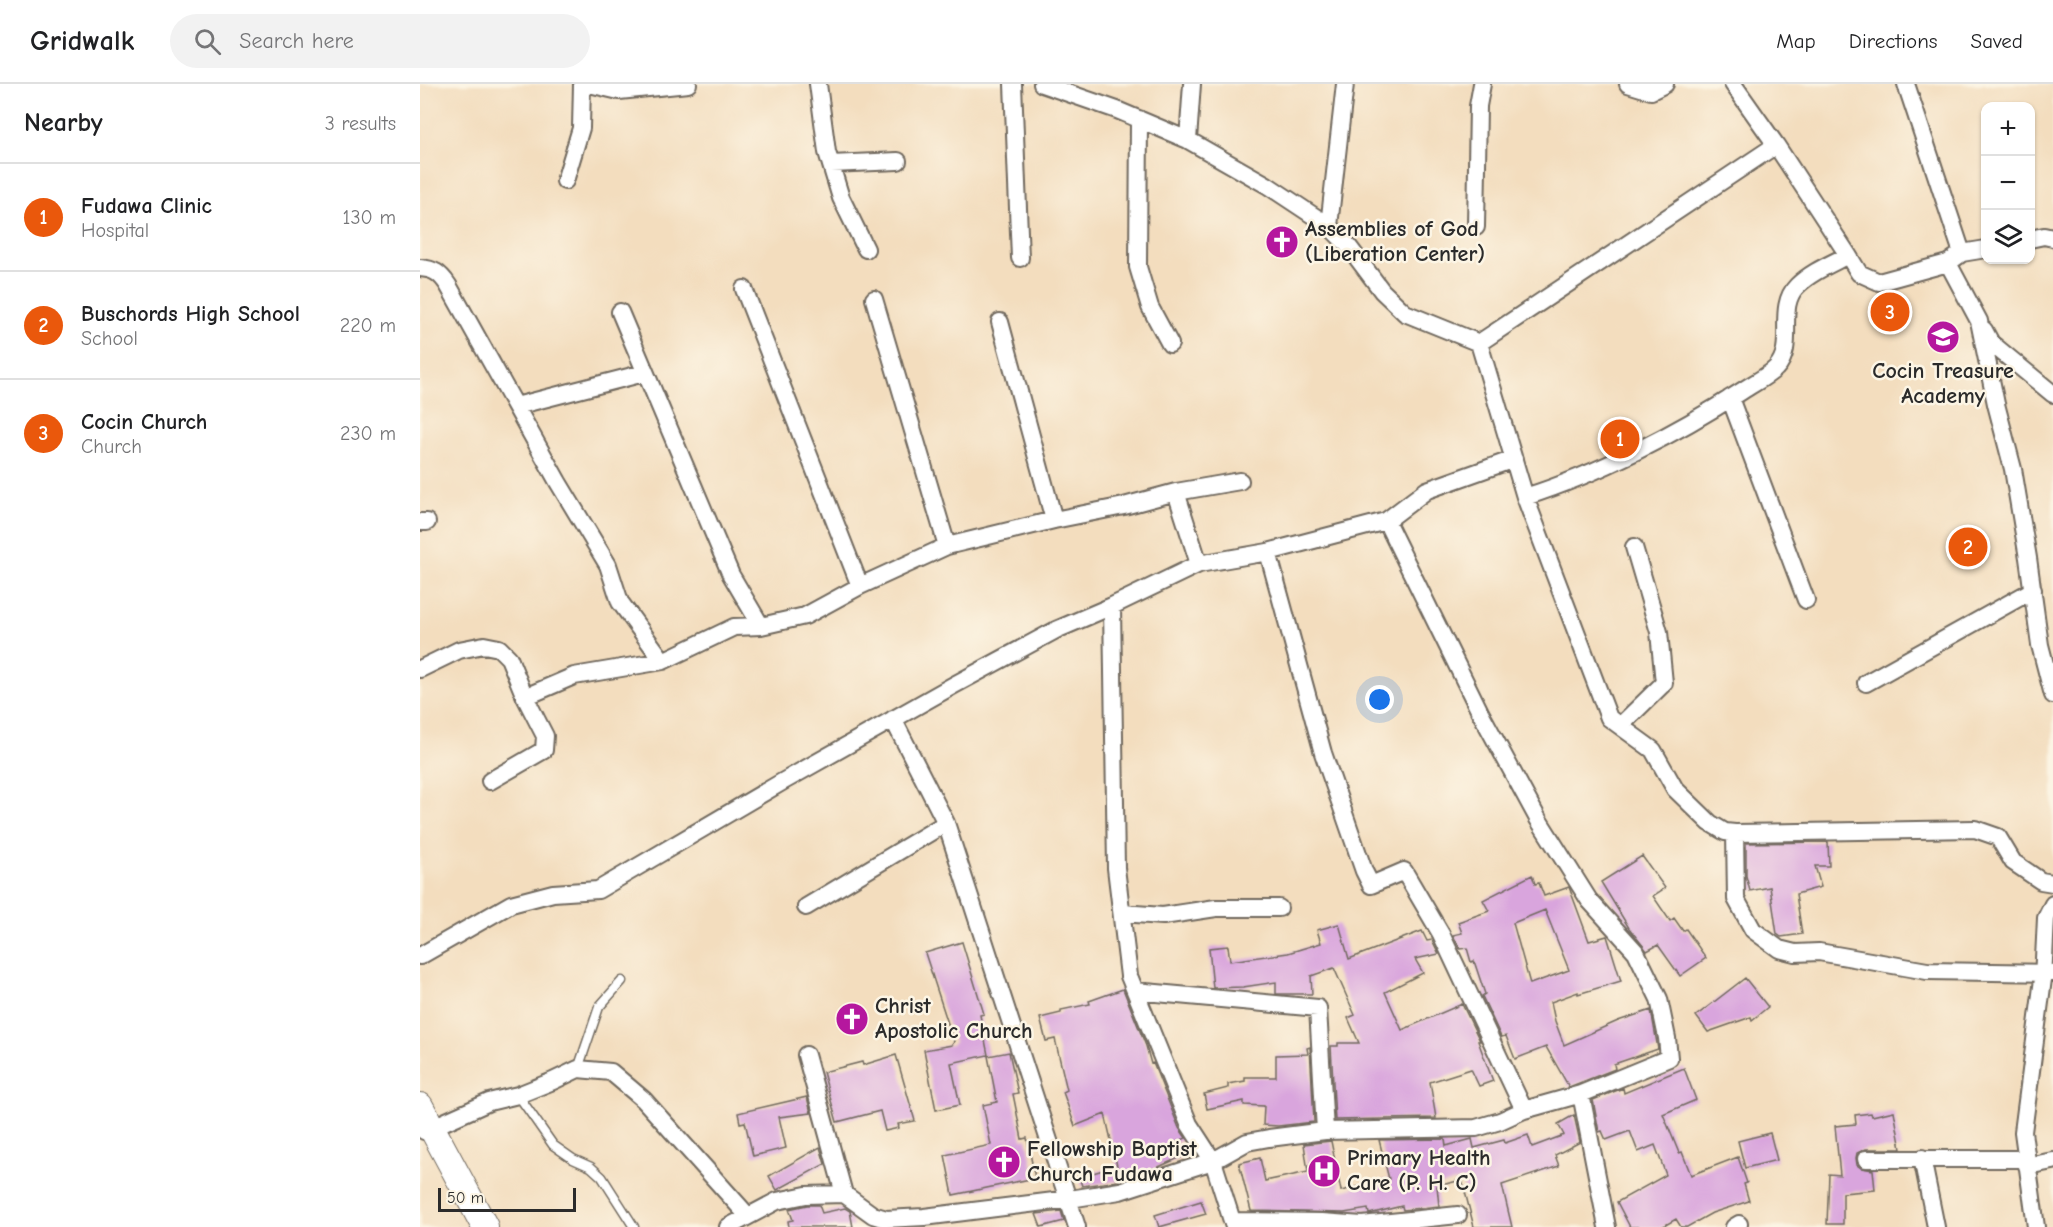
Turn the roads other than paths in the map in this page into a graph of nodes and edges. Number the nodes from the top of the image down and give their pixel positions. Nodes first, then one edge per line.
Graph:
1 (582, 84) edge
2 (590, 84) edge
3 (688, 84) edge
4 (818, 84) edge
5 (1013, 84) edge
6 (1042, 84) edge
7 (1192, 84) edge
8 (1345, 84) edge
9 (1482, 84) edge
10 (1628, 84) edge
11 (1665, 84) edge
12 (1733, 84) edge
13 (1906, 84) edge
14 (1139, 119) junction
15 (1188, 140) junction
16 (1776, 145) junction
17 (898, 161) dead end
18 (831, 164) junction
19 (565, 181) dead end
20 (1329, 226) junction
21 (1476, 227) dead end
22 (2035, 237) edge
23 (2053, 238) edge
24 (866, 249) dead end
25 (1981, 250) edge
26 (1962, 253) junction
27 (1848, 255) junction
28 (1020, 258) dead end
29 (1948, 263) junction
30 (420, 268) edge
31 (744, 290) dead end
32 (874, 299) dead end
33 (620, 312) dead end
34 (1980, 321) junction
35 (1000, 322) dead end
36 (1479, 343) junction
37 (1170, 344) dead end
38 (644, 373) junction
39 (2053, 394) edge
40 (1730, 398) junction
41 (516, 406) junction
42 (1514, 459) junction
43 (1240, 481) dead end
44 (1176, 492) junction
45 (1525, 497) junction
46 (1054, 520) junction
47 (1386, 521) junction
48 (947, 546) junction
49 (1634, 547) dead end
50 (1268, 552) junction
51 (1199, 564) junction
52 (860, 585) junction
53 (2032, 590) junction
54 (1806, 600) dead end
55 (1112, 606) junction
56 (761, 626) junction
57 (663, 661) junction
58 (420, 669) edge
59 (1866, 683) dead end
60 (2053, 695) edge
61 (525, 697) junction
62 (893, 719) junction
63 (1620, 726) junction
64 (490, 781) dead end
65 (946, 823) junction
66 (1734, 833) junction
67 (2053, 883) edge
68 (2053, 904) edge
69 (806, 907) dead end
70 (1278, 908) dead end
71 (1122, 913) junction
72 (420, 956) edge
73 (2048, 973) edge
74 (622, 981) dead end
75 (1135, 991) junction
76 (806, 1055) dead end
77 (578, 1069) junction
78 (1581, 1094) junction
79 (518, 1095) junction
80 (1524, 1110) junction
81 (424, 1122) edge
82 (1325, 1131) junction
83 (1922, 1158) junction
84 (1866, 1159) dead end
85 (1213, 1161) junction
86 (2053, 1161) edge
87 (2027, 1163) junction
88 (844, 1194) junction
89 (1070, 1199) junction
90 (1458, 1215) dead end
91 (748, 1216) junction
92 (874, 1221) edge
93 (1234, 1224) edge
94 (484, 1227) edge
95 (634, 1227) edge
96 (728, 1227) edge
97 (1077, 1227) edge
98 (1607, 1227) edge
99 (1936, 1227) edge
100 (2036, 1227) edge

1 - 19 street
2 - 3 street
4 - 18 street
5 - 28 street
6 - 14 street
7 - 15 street
8 - 20 street
9 - 21 street
10 - 11 street
12 - 16 street
13 - 26 street
14 - 15 street
14 - 37 street
15 - 20 street
16 - 27 street
16 - 36 street
17 - 18 street
18 - 24 street
20 - 36 street
22 - 23 street
25 - 26 street
26 - 29 street
27 - 29 street
27 - 40 street
29 - 34 street
30 - 41 street
31 - 52 street
32 - 48 street
33 - 38 street
34 - 39 street
34 - 53 street
35 - 46 street
36 - 42 street
38 - 41 street
38 - 56 street
40 - 45 street
40 - 54 street
41 - 57 street
42 - 45 street
42 - 47 street
43 - 44 street
44 - 46 street
44 - 51 street
45 - 63 street
46 - 48 street
47 - 50 street
47 - 78 street
48 - 52 street
49 - 63 street
50 - 51 street
50 - 80 street
51 - 55 street
52 - 56 street
53 - 59 street
53 - 60 street
55 - 62 street
55 - 71 street
56 - 57 street
57 - 61 street
58 - 61 street
61 - 64 street
62 - 65 street
62 - 72 street
63 - 66 street
65 - 69 street
65 - 89 street
66 - 67 street
66 - 73 street
68 - 73 street
70 - 71 street
71 - 75 street
73 - 87 street
74 - 77 lane
75 - 82 street
75 - 85 street
76 - 88 street
77 - 79 street
77 - 91 street
78 - 80 street
78 - 98 street
79 - 81 street
79 - 95 lane
80 - 82 street
81 - 94 main road
82 - 85 street
83 - 84 street
83 - 87 street
83 - 99 street
85 - 89 street
85 - 93 street
86 - 87 street
87 - 100 street
88 - 91 street
88 - 92 street
89 - 92 street
89 - 97 street
90 - 93 street
91 - 96 street

